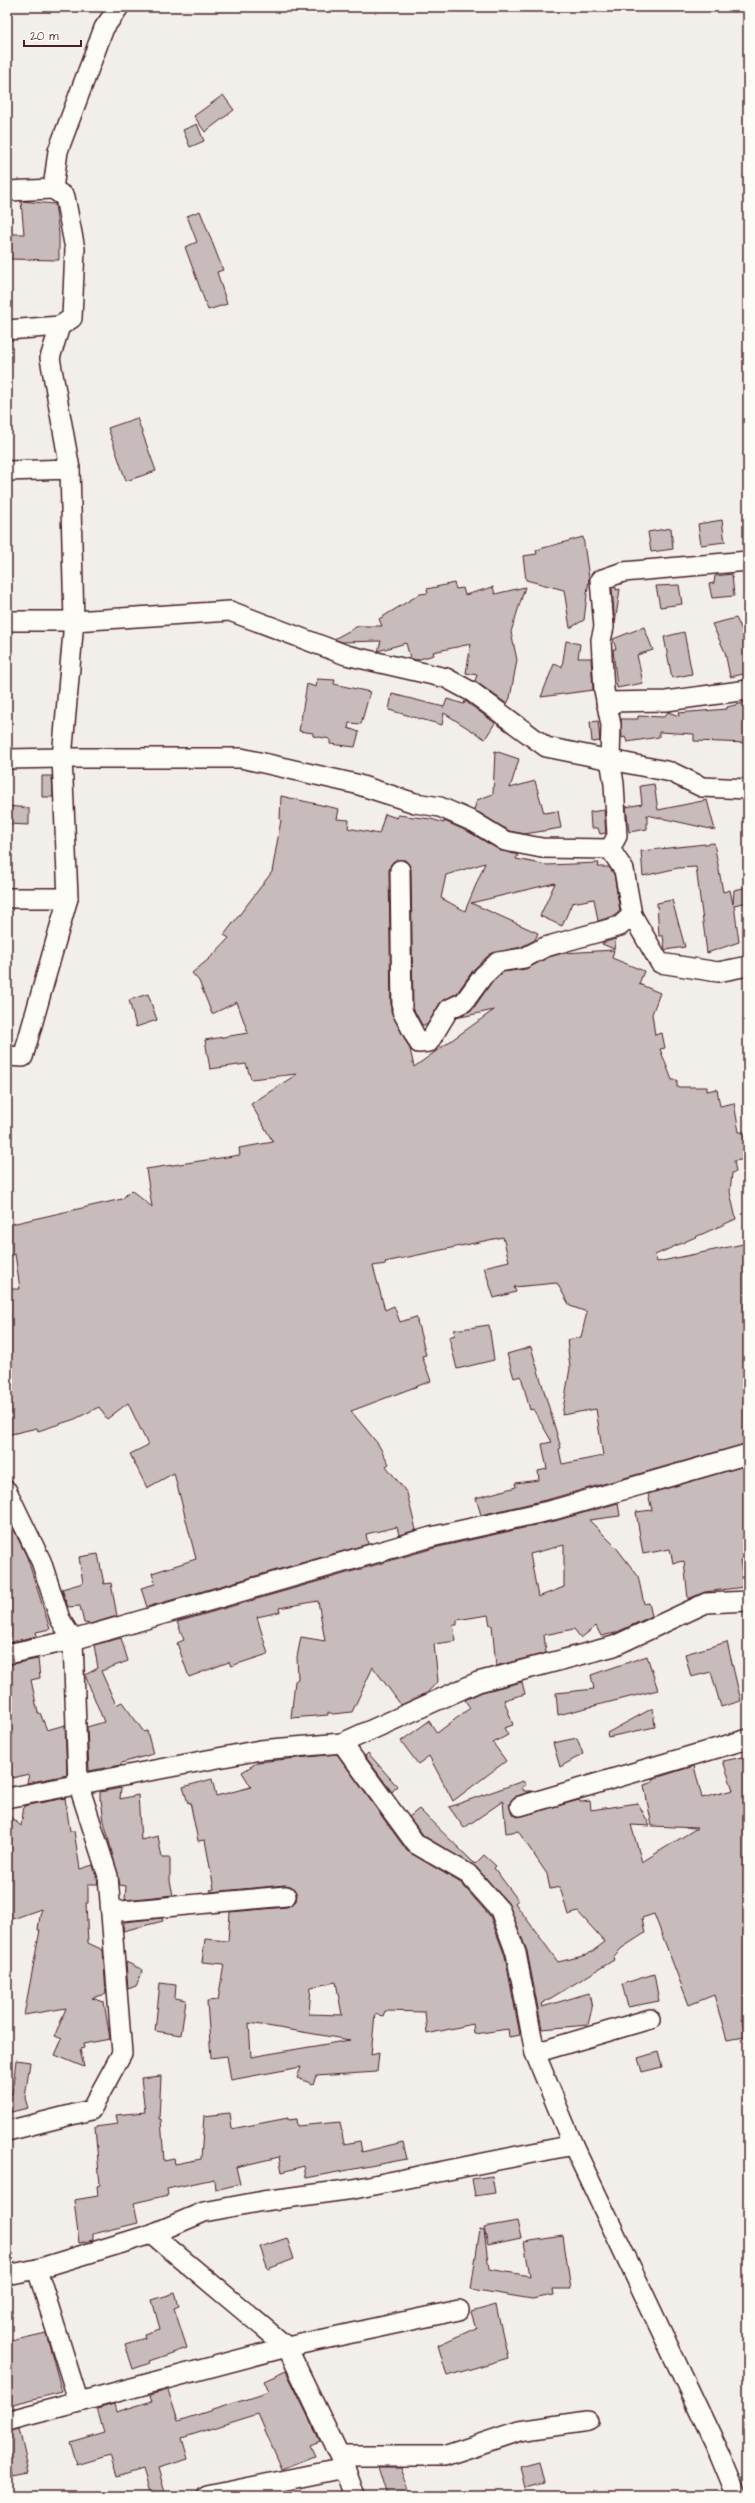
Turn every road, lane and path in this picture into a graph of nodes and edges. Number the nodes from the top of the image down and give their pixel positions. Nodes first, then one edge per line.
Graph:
1 (119, 7) edge
2 (53, 189) junction
3 (7, 191) edge
4 (60, 326) junction
5 (7, 330) edge
6 (70, 470) junction
7 (7, 471) edge
8 (748, 562) edge
9 (74, 620) junction
10 (7, 621) edge
11 (748, 690) edge
12 (606, 702) junction
13 (62, 758) junction
14 (7, 759) edge
15 (610, 760) junction
16 (748, 789) edge
17 (610, 849) junction
18 (400, 870) dead end
19 (7, 898) edge
20 (68, 898) junction
21 (632, 915) junction
22 (748, 966) edge
23 (7, 1056) edge
24 (748, 1454) edge
25 (7, 1491) edge
26 (748, 1601) edge
27 (73, 1640) junction
28 (7, 1654) edge
29 (748, 1739) edge
30 (342, 1743) junction
31 (78, 1783) junction
32 (7, 1798) edge
33 (520, 1806) dead end
34 (286, 1896) dead end
35 (111, 1912) junction
36 (650, 2019) dead end
37 (535, 2053) junction
38 (7, 2131) edge
39 (573, 2145) junction
40 (152, 2234) junction
41 (37, 2269) junction
42 (7, 2274) edge
43 (459, 2310) dead end
44 (287, 2347) junction
45 (78, 2400) junction
46 (7, 2421) edge
47 (588, 2421) dead end
48 (342, 2462) junction
49 (207, 2496) edge
50 (355, 2496) edge
51 (737, 2496) edge

1 - 2 street
2 - 3 street
2 - 4 street
4 - 5 street
4 - 6 street
6 - 7 street
6 - 9 street
8 - 12 street
9 - 10 street
9 - 13 street
9 - 15 street
11 - 12 street
12 - 15 street
13 - 14 street
13 - 17 street
13 - 20 street
15 - 16 street
15 - 17 street
17 - 21 street
18 - 21 street
19 - 20 street
20 - 23 street
21 - 22 street
24 - 27 street
25 - 27 street
26 - 30 street
27 - 28 street
27 - 31 street
29 - 33 street
30 - 31 street
30 - 37 street
31 - 32 street
31 - 35 street
34 - 35 street
35 - 38 street
36 - 37 street
37 - 39 street
39 - 40 street
39 - 51 street
40 - 41 street
40 - 44 street
41 - 42 street
41 - 45 street
43 - 44 street
44 - 45 street
44 - 48 street
45 - 46 street
47 - 48 street
48 - 49 street
48 - 50 street

